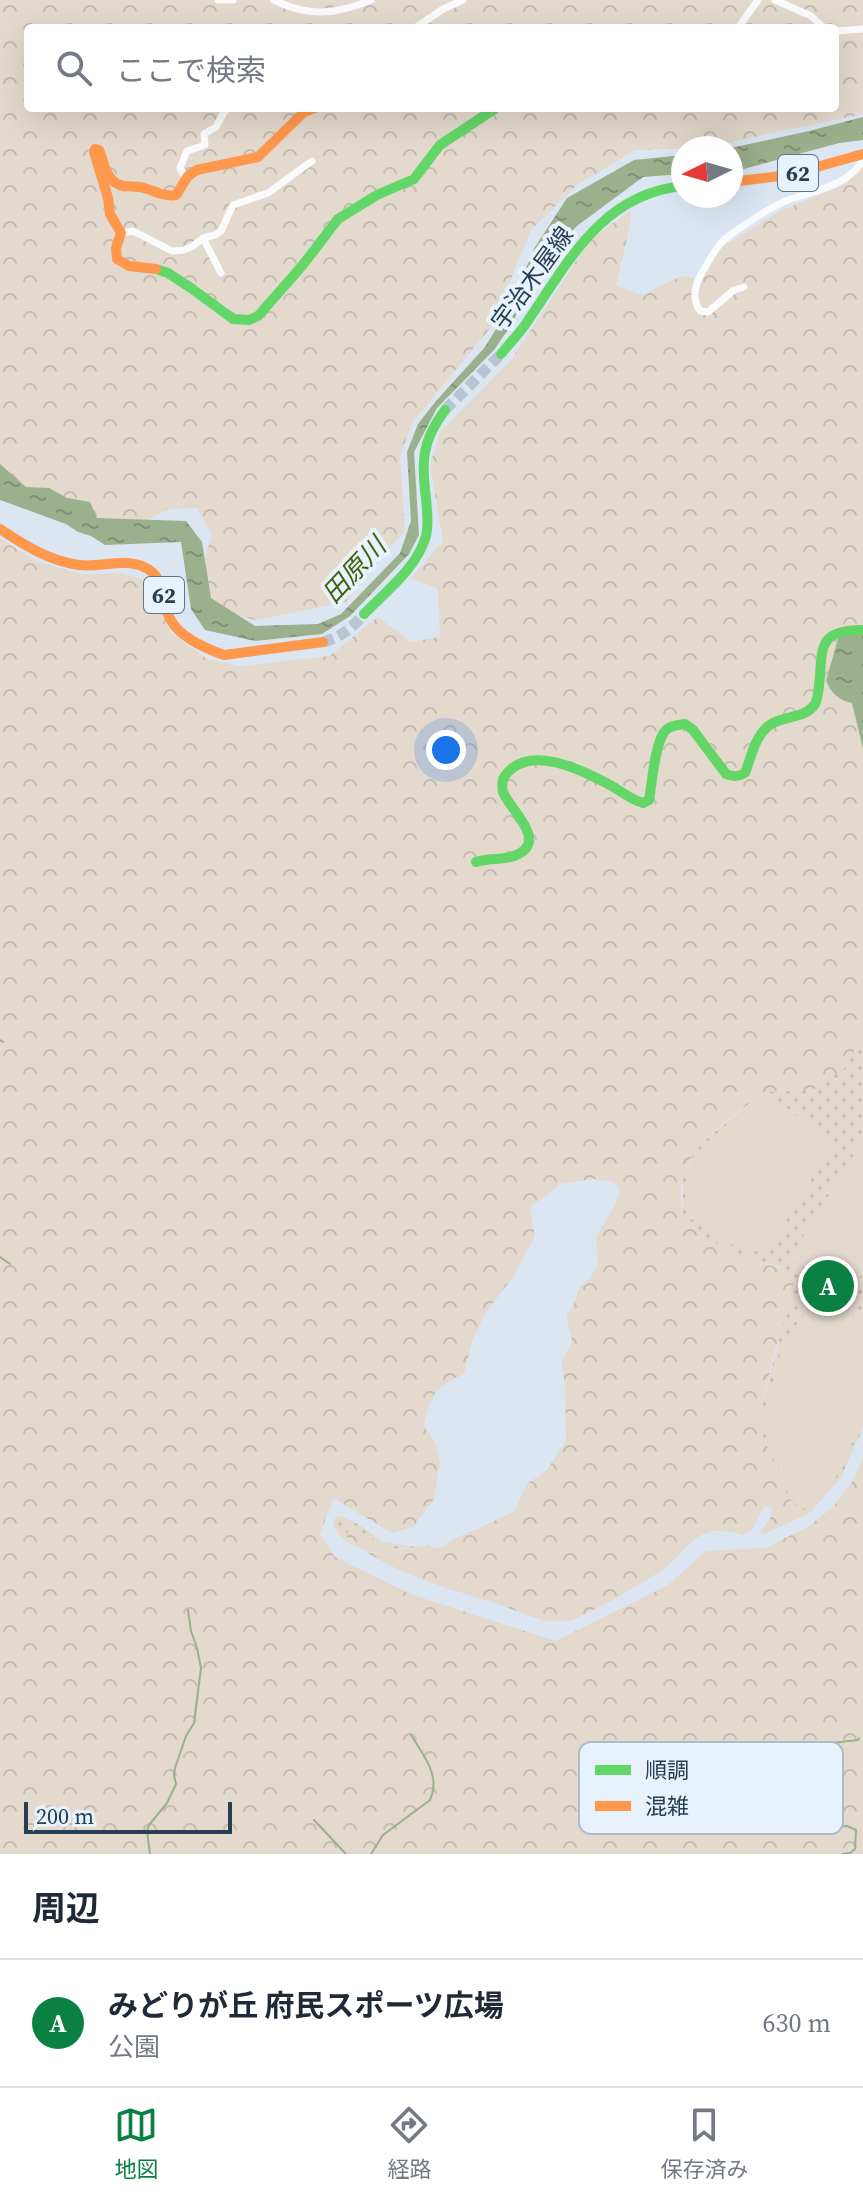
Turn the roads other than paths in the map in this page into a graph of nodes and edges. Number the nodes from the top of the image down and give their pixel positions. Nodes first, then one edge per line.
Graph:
1 (218, 0) edge
2 (233, 0) edge
3 (274, 0) edge
4 (371, 0) edge
5 (463, 0) edge
6 (758, 0) edge
7 (775, 0) edge
8 (421, 24) edge
9 (741, 24) edge
10 (820, 24) edge
11 (863, 29) edge
12 (839, 31) edge
13 (224, 112) edge
14 (304, 112) edge
15 (490, 112) edge
16 (863, 157) edge
17 (312, 161) dead end
18 (186, 179) junction
19 (743, 181) edge
20 (671, 189) edge
21 (121, 233) junction
22 (203, 238) junction
23 (221, 273) dead end
24 (744, 287) dead end
25 (501, 354) tunnel mouth
26 (445, 410) tunnel mouth
27 (0, 529) edge
28 (364, 614) tunnel mouth
29 (863, 630) edge
30 (323, 642) tunnel mouth
31 (476, 862) dead end

1 - 2 street
3 - 4 street
5 - 8 street
6 - 9 street
7 - 10 street
11 - 12 street
13 - 18 street
14 - 18 street
15 - 21 street
16 - 19 street, 62
16 - 24 street
17 - 22 street
18 - 21 street
20 - 25 street, 宇治木屋線
21 - 22 street
22 - 23 street
26 - 28 street
27 - 30 street, 62
29 - 31 street

